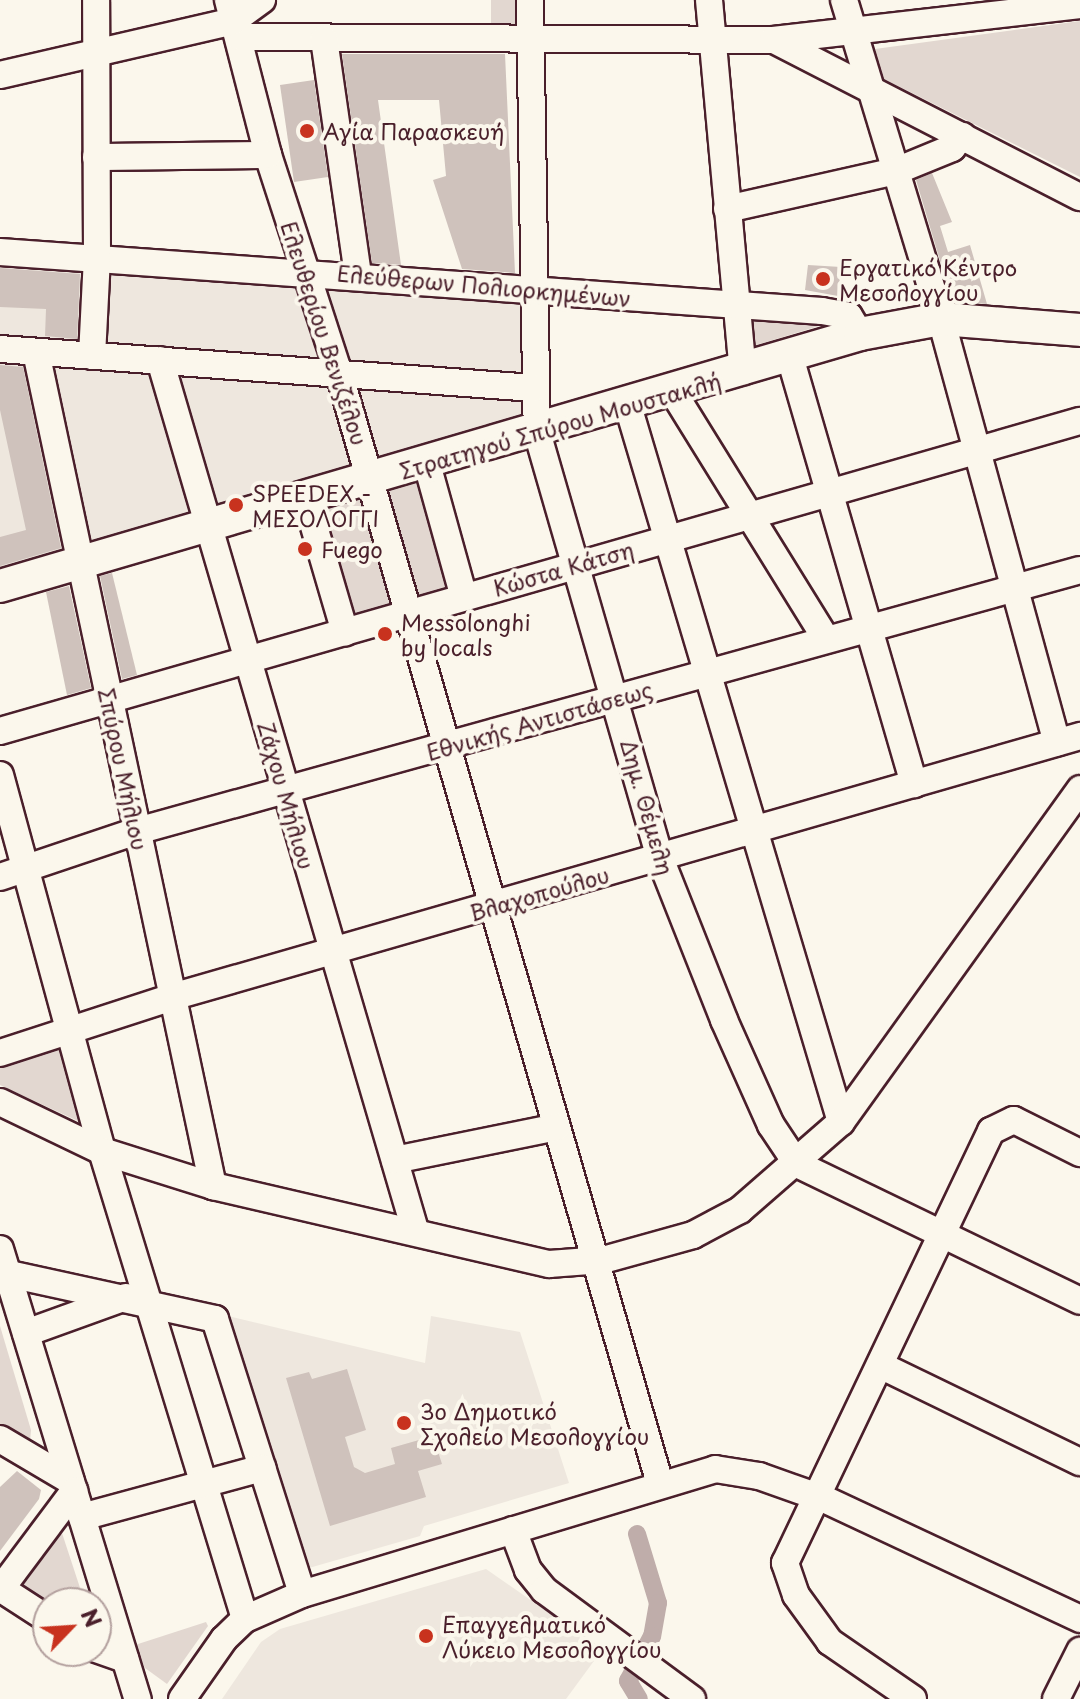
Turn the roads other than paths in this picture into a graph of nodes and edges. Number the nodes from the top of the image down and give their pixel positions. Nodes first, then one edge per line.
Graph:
1 (96, 0) edge
2 (262, 0) edge
3 (530, 0) edge
4 (709, 0) edge
5 (844, 0) edge
6 (1080, 5) edge
7 (233, 19) edge
8 (854, 34) junction
9 (324, 39) junction
10 (773, 40) junction
11 (528, 41) junction
12 (713, 42) junction
13 (96, 49) junction
14 (0, 75) edge
15 (872, 94) junction
16 (962, 136) junction
17 (268, 155) junction
18 (96, 157) junction
19 (896, 171) junction
20 (1080, 197) edge
21 (727, 209) junction
22 (0, 252) edge
23 (97, 256) junction
24 (306, 271) junction
25 (358, 276) junction
26 (533, 290) junction
27 (739, 305) junction
28 (941, 319) junction
29 (1080, 330) edge
30 (860, 334) junction
31 (0, 349) edge
32 (36, 352) junction
33 (92, 356) junction
34 (790, 357) junction
35 (160, 360) junction
36 (743, 371) junction
37 (339, 373) junction
38 (534, 388) junction
39 (673, 392) junction
40 (628, 406) junction
41 (1080, 421) edge
42 (537, 432) junction
43 (972, 450) junction
44 (427, 464) junction
45 (371, 481) junction
46 (830, 491) junction
47 (306, 499) junction
48 (748, 515) junction
49 (208, 526) junction
50 (668, 538) junction
51 (80, 563) junction
52 (575, 565) junction
53 (1080, 570) edge
54 (0, 586) edge
55 (1012, 587) junction
56 (464, 597) junction
57 (409, 613) junction
58 (869, 628) junction
59 (345, 632) junction
60 (826, 639) junction
61 (248, 660) junction
62 (709, 672) junction
63 (616, 698) junction
64 (109, 699) junction
65 (0, 731) edge
66 (1068, 739) edge
67 (447, 745) junction
68 (0, 775) edge
69 (914, 784) junction
70 (1080, 789) edge
71 (286, 791) junction
72 (756, 829) junction
73 (137, 831) junction
74 (660, 858) junction
75 (28, 869) junction
76 (0, 877) edge
77 (493, 906) junction
78 (333, 951) junction
79 (172, 997) junction
80 (71, 1032) junction
81 (0, 1053) edge
82 (0, 1102) edge
83 (841, 1122) junction
84 (557, 1127) junction
85 (102, 1151) junction
86 (1080, 1153) edge
87 (395, 1160) junction
88 (797, 1164) junction
89 (213, 1186) junction
90 (415, 1230) junction
91 (942, 1232) junction
92 (596, 1261) junction
93 (2, 1268) edge
94 (136, 1299) junction
95 (1080, 1301) edge
96 (26, 1333) junction
97 (882, 1366) junction
98 (0, 1439) edge
99 (1080, 1462) edge
100 (262, 1468) junction
101 (660, 1484) junction
102 (73, 1486) junction
103 (202, 1487) junction
104 (814, 1495) junction
105 (82, 1517) junction
106 (513, 1530) junction
107 (0, 1589) edge
108 (302, 1594) junction
109 (32, 1609) edge
110 (245, 1619) junction
111 (1080, 1619) edge
112 (1080, 1651) edge
113 (112, 1655) edge
114 (125, 1659) junction
115 (136, 1693) edge
116 (159, 1699) edge
117 (182, 1699) edge
118 (692, 1699) edge
119 (913, 1699) edge
120 (1056, 1699) edge

1 - 13 street
2 - 7 street
3 - 11 street, Δημ. Θέμελη
4 - 12 street
5 - 8 street
6 - 8 street
7 - 9 street
7 - 13 street
7 - 17 street, Ελευθερίου Βενιζέλου
8 - 10 street
8 - 15 street
9 - 11 street
9 - 25 street
10 - 12 street
10 - 15 street
11 - 12 street
11 - 26 street, Δημ. Θέμελη
12 - 21 street
13 - 14 street
13 - 18 street
15 - 16 street
15 - 19 street
16 - 19 street
16 - 20 street
17 - 18 street
17 - 24 street, Ελευθερίου Βενιζέλου
18 - 23 street
19 - 21 street
19 - 28 street
21 - 27 street
22 - 23 street, Ελεύθερων Πολιορκημένων
23 - 24 street, Ελεύθερων Πολιορκημένων
23 - 33 street
24 - 25 street, Ελεύθερων Πολιορκημένων
24 - 37 street, Ελευθερίου Βενιζέλου
25 - 26 street, Ελεύθερων Πολιορκημένων
26 - 27 street, Ελεύθερων Πολιορκημένων
26 - 38 street, Δημ. Θέμελη
27 - 30 street, Ελεύθερων Πολιορκημένων
27 - 36 street
28 - 29 main road, Στρατηγού Σπύρου Μουστακλή
28 - 30 main road, Στρατηγού Σπύρου Μουστακλή
28 - 43 street
30 - 34 main road, Στρατηγού Σπύρου Μουστακλή
31 - 32 street
32 - 33 street
32 - 51 street, Σπύρου Μήλιου
33 - 35 street
34 - 36 main road, Στρατηγού Σπύρου Μουστακλή
34 - 46 street
35 - 37 street
35 - 49 street, Ζάχου Μήλιου
36 - 39 main road, Στρατηγού Σπύρου Μουστακλή
37 - 38 street
37 - 45 street, Ελευθερίου Βενιζέλου
38 - 42 street, Δημ. Θέμελη
39 - 40 main road, Στρατηγού Σπύρου Μουστακλή
39 - 48 street
40 - 42 main road, Στρατηγού Σπύρου Μουστακλή
40 - 50 street
41 - 43 street, Κώστα Κάτση
42 - 44 main road, Στρατηγού Σπύρου Μουστακλή
42 - 52 street, Δημ. Θέμελη
43 - 46 street, Κώστα Κάτση
43 - 55 street
44 - 45 main road, Στρατηγού Σπύρου Μουστακλή
44 - 56 street
45 - 47 main road, Στρατηγού Σπύρου Μουστακλή
45 - 57 street, Ελευθερίου Βενιζέλου
46 - 48 street, Κώστα Κάτση
46 - 58 street
47 - 49 main road, Στρατηγού Σπύρου Μουστακλή
47 - 59 street
48 - 50 street, Κώστα Κάτση
48 - 60 street
49 - 51 main road, Στρατηγού Σπύρου Μουστακλή
49 - 61 street, Ζάχου Μήλιου
50 - 52 street, Κώστα Κάτση
50 - 62 street
51 - 54 main road, Στρατηγού Σπύρου Μουστακλή
51 - 64 street, Σπύρου Μήλιου
52 - 56 street, Κώστα Κάτση
52 - 63 street, Δημ. Θέμελη
53 - 55 street, Εθνικής Αντιστάσεως
55 - 58 street, Εθνικής Αντιστάσεως
55 - 66 street
56 - 57 street, Κώστα Κάτση
57 - 59 street, Κώστα Κάτση
57 - 67 street, Ελευθερίου Βενιζέλου
58 - 60 street, Εθνικής Αντιστάσεως
58 - 69 street
59 - 61 street, Κώστα Κάτση
60 - 62 street, Εθνικής Αντιστάσεως
61 - 64 street, Κώστα Κάτση
61 - 71 street, Ζάχου Μήλιου
62 - 63 street, Εθνικής Αντιστάσεως
62 - 72 street
63 - 67 street, Εθνικής Αντιστάσεως
63 - 74 street, Δημ. Θέμελη
64 - 65 street, Κώστα Κάτση
64 - 73 street, Σπύρου Μήλιου
66 - 69 street, Βλαχοπούλου
67 - 71 street, Εθνικής Αντιστάσεως
67 - 77 street, Ελευθερίου Βενιζέλου
68 - 75 street
69 - 72 street, Βλαχοπούλου
70 - 83 street
71 - 73 street, Εθνικής Αντιστάσεως
71 - 78 street, Ζάχου Μήλιου
72 - 74 street, Βλαχοπούλου
72 - 83 street
73 - 75 street, Εθνικής Αντιστάσεως
73 - 79 street, Σπύρου Μήλιου
74 - 77 street, Βλαχοπούλου
74 - 88 street, Δημ. Θέμελη
75 - 76 street, Εθνικής Αντιστάσεως
75 - 80 street
77 - 78 street, Βλαχοπούλου
77 - 84 street, Ελευθερίου Βενιζέλου
78 - 79 street, Βλαχοπούλου
78 - 87 street, Ζάχου Μήλιου
79 - 80 street, Βλαχοπούλου
79 - 89 street, Σπύρου Μήλιου
80 - 81 street, Βλαχοπούλου
80 - 85 street
82 - 85 street
83 - 88 street
84 - 87 street
84 - 92 street, Ελευθερίου Βενιζέλου
85 - 89 street
85 - 94 street
86 - 91 street
87 - 90 street, Ζάχου Μήλιου
88 - 91 street
88 - 92 street
89 - 90 street
90 - 92 street
91 - 95 street
91 - 97 street
92 - 101 street, Ελευθερίου Βενιζέλου
93 - 94 street
93 - 96 street
94 - 96 street
94 - 100 street
94 - 103 street
96 - 102 street
97 - 99 street
97 - 104 street
98 - 102 street
100 - 103 street
100 - 108 street
101 - 104 street
101 - 106 street
102 - 105 street
102 - 107 street
103 - 105 street
103 - 110 street
104 - 111 street
104 - 119 street
105 - 114 street
106 - 108 street
106 - 118 street
107 - 109 street
108 - 110 street
110 - 117 street
112 - 120 street
113 - 114 street
114 - 115 street
115 - 116 street

